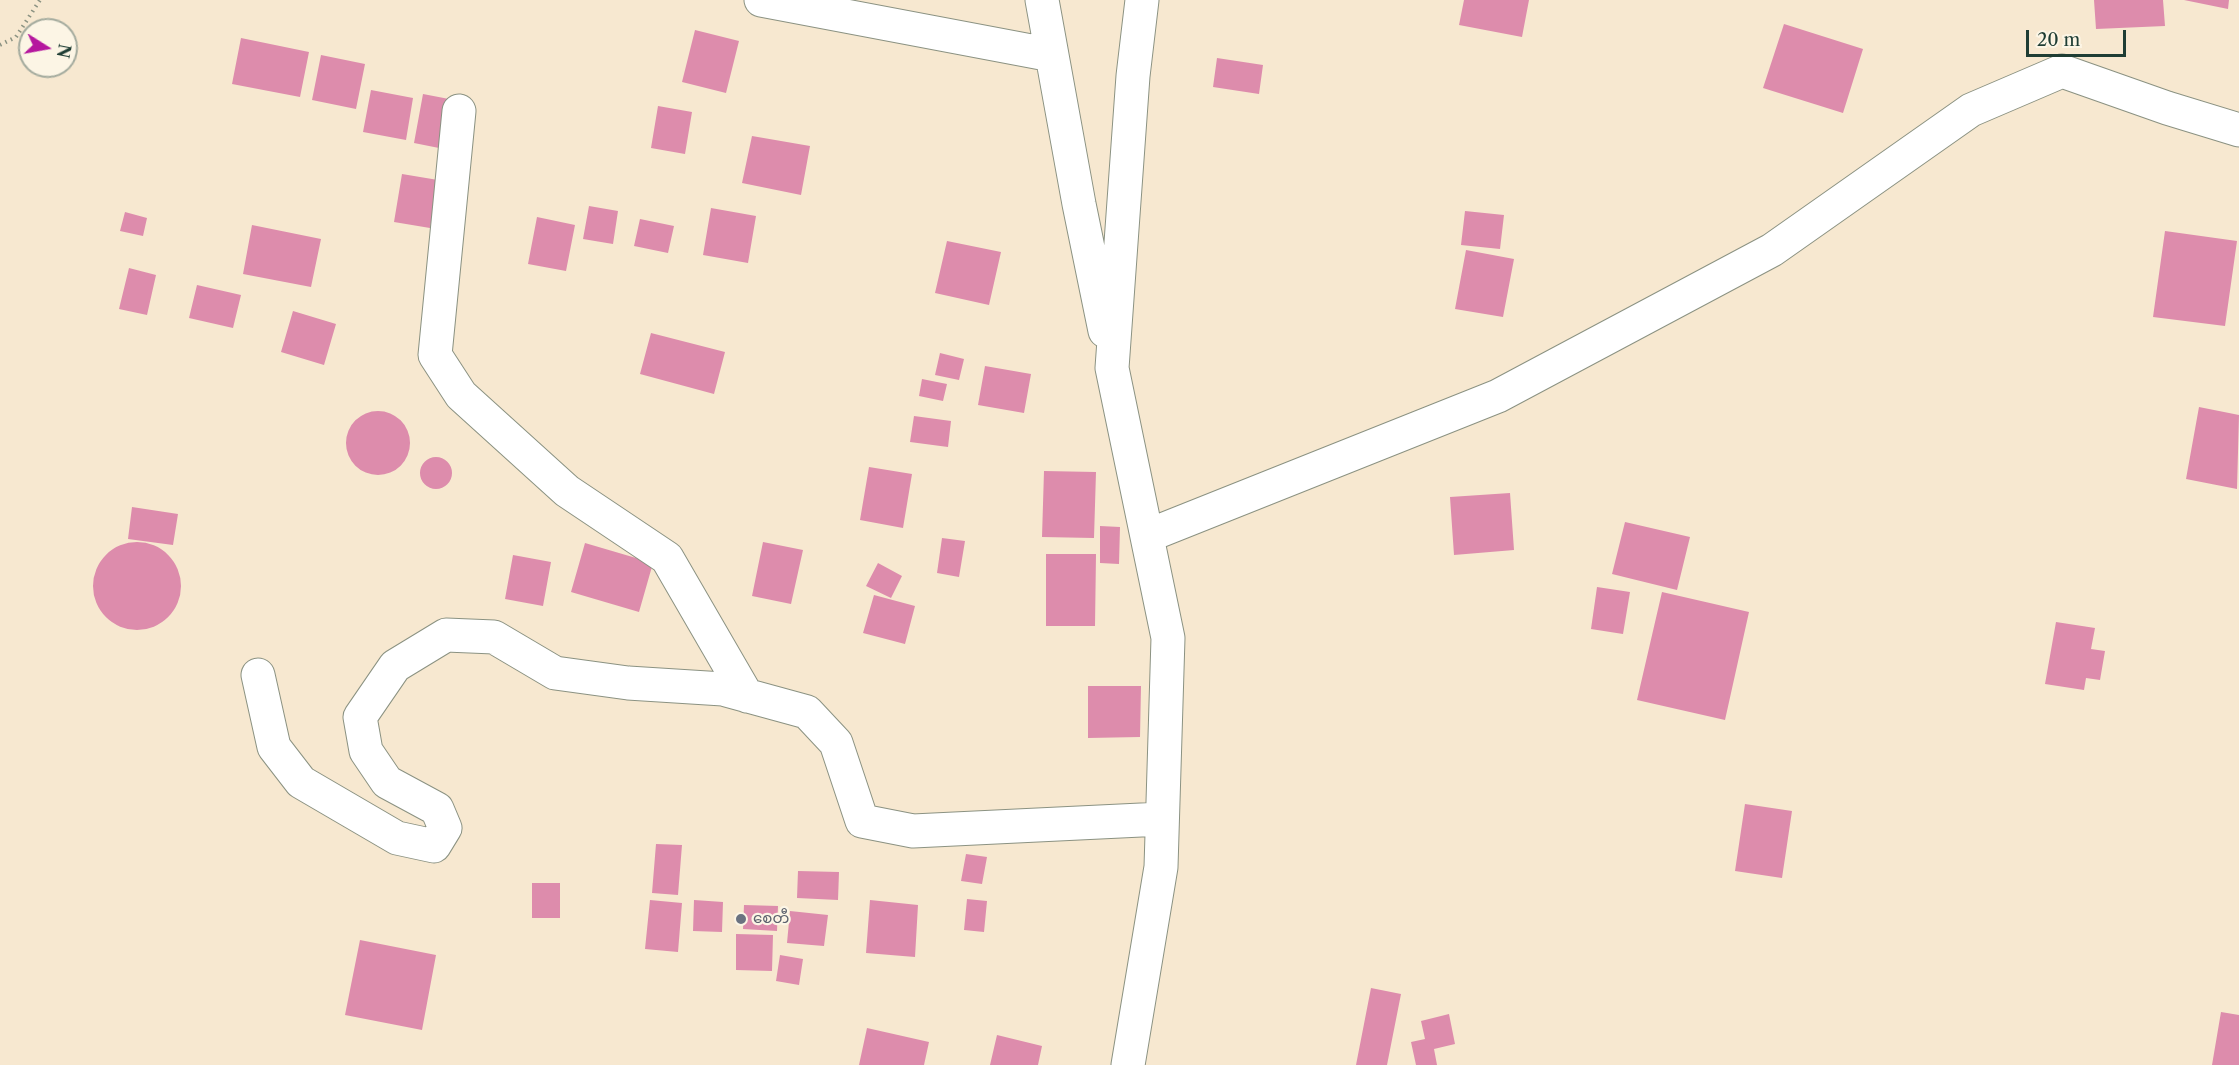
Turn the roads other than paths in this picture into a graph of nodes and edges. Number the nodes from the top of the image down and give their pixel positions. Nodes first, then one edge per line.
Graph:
1 (761, 0) edge
2 (1042, 0) edge
3 (1142, 0) edge
4 (794, 4) edge
5 (1052, 55) junction
6 (459, 111) dead end
7 (2239, 129) edge
8 (1113, 368) junction
9 (1147, 536) junction
10 (258, 675) dead end
11 (747, 696) junction
12 (1162, 819) junction
13 (1128, 1065) edge

1 - 4 street
2 - 5 street
3 - 8 street
4 - 5 street
5 - 8 street
6 - 11 street
7 - 9 street
8 - 9 street
9 - 12 street
10 - 11 street
11 - 12 street
12 - 13 street

